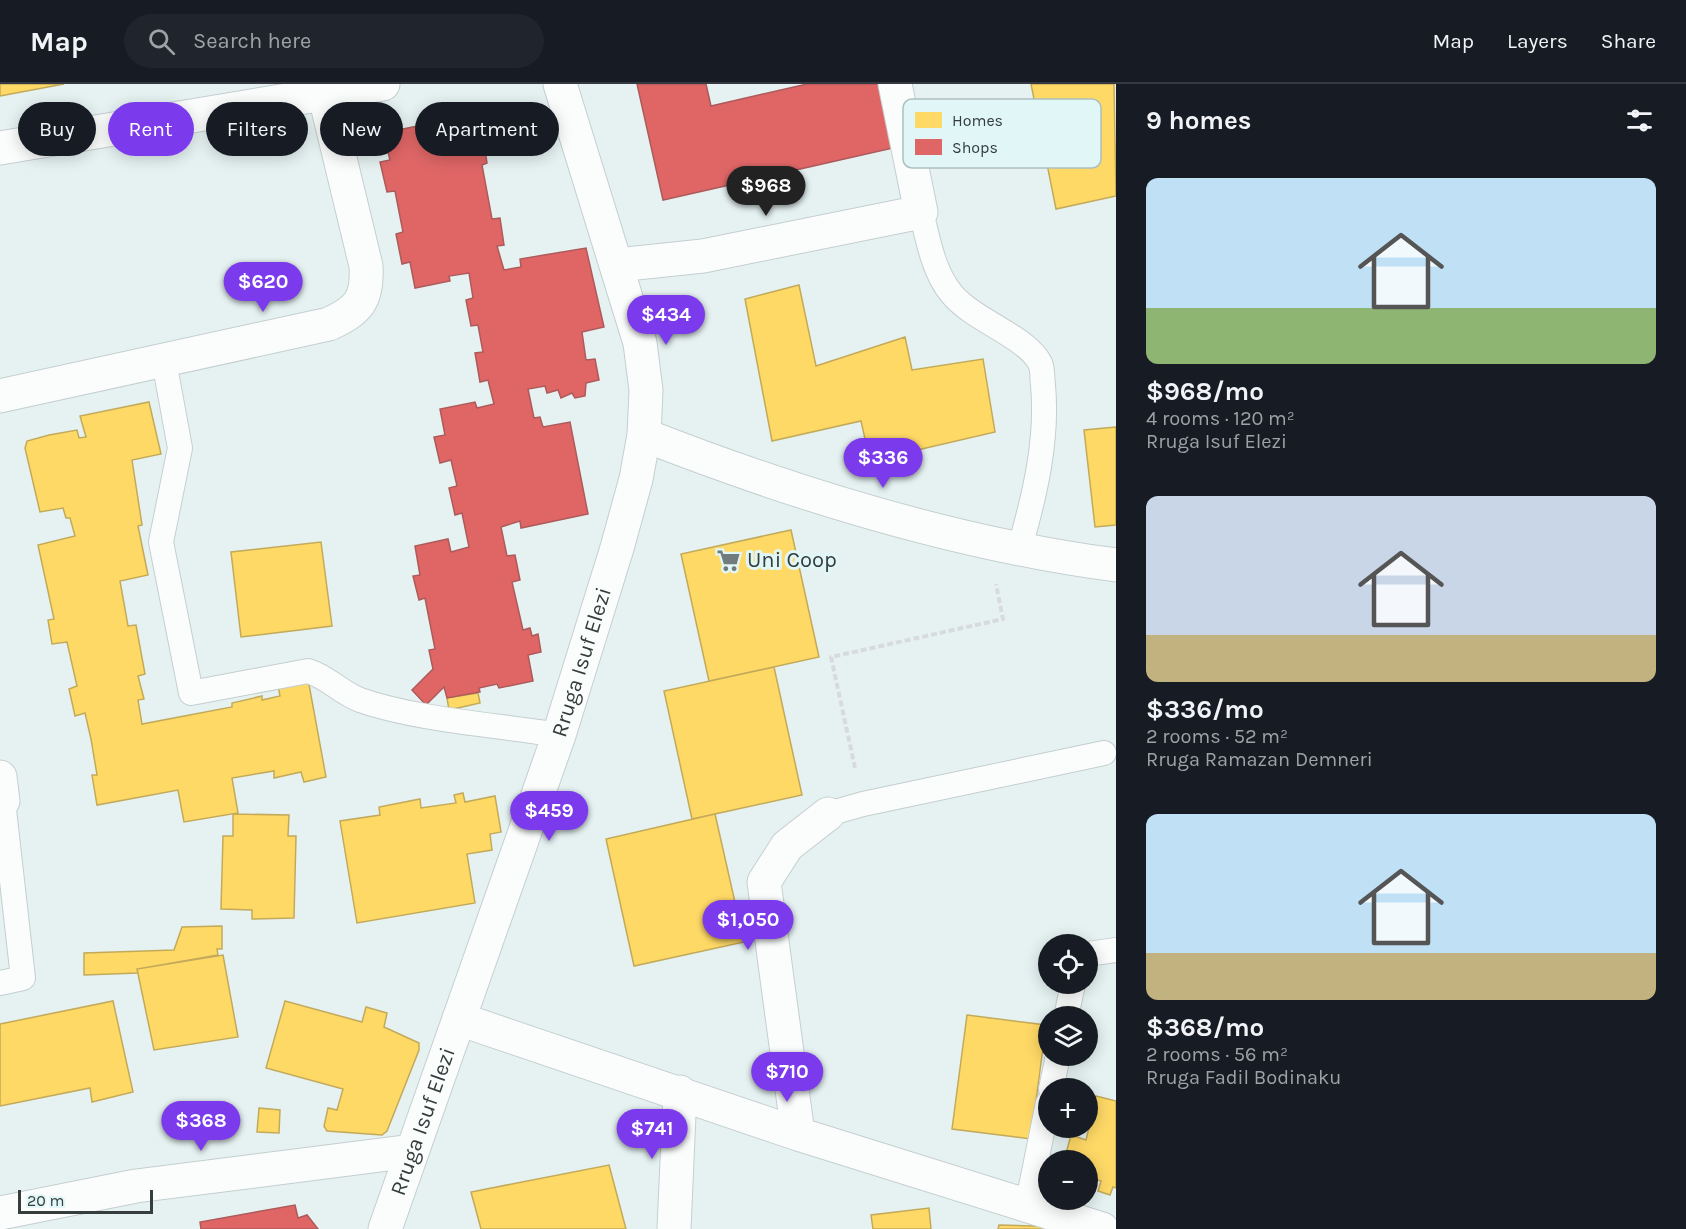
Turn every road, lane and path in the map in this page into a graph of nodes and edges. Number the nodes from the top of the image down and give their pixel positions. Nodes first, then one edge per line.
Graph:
1 (383, 84) edge
2 (560, 84) edge
3 (895, 84) edge
4 (323, 89) edge
5 (903, 123) edge
6 (0, 148) edge
7 (912, 168) edge
8 (921, 212) junction
9 (617, 265) junction
10 (164, 361) junction
11 (0, 396) edge
12 (644, 435) junction
13 (1020, 547) junction
14 (1116, 565) edge
15 (1003, 619) dead end
16 (559, 735) junction
17 (1104, 753) dead end
18 (1, 793) edge
19 (863, 804) junction
20 (828, 814) joint
21 (1116, 950) edge
22 (1098, 953) edge
23 (0, 983) edge
24 (459, 1019) junction
25 (680, 1092) junction
26 (798, 1134) junction
27 (1041, 1138) edge
28 (412, 1151) junction
29 (1028, 1206) junction
30 (0, 1213) edge
31 (385, 1229) edge
32 (674, 1229) edge
33 (1102, 1229) edge

1 - 4 street
2 - 9 street, Rruga Isuf Elezi
3 - 5 street
4 - 6 street
4 - 10 street
7 - 8 street
8 - 9 street
8 - 13 lane
9 - 12 street, Rruga Isuf Elezi
10 - 11 street
10 - 16 lane
12 - 13 street
12 - 16 street, Rruga Isuf Elezi
13 - 14 street
15 - 19 path
16 - 24 street, Rruga Isuf Elezi
17 - 19 lane
18 - 23 lane
19 - 20 lane
20 - 26 street
21 - 22 lane
24 - 25 street
24 - 28 street, Rruga Isuf Elezi
25 - 26 street
25 - 32 street
26 - 29 street
27 - 29 lane
28 - 30 street
28 - 31 street, Rruga Isuf Elezi
29 - 33 street

